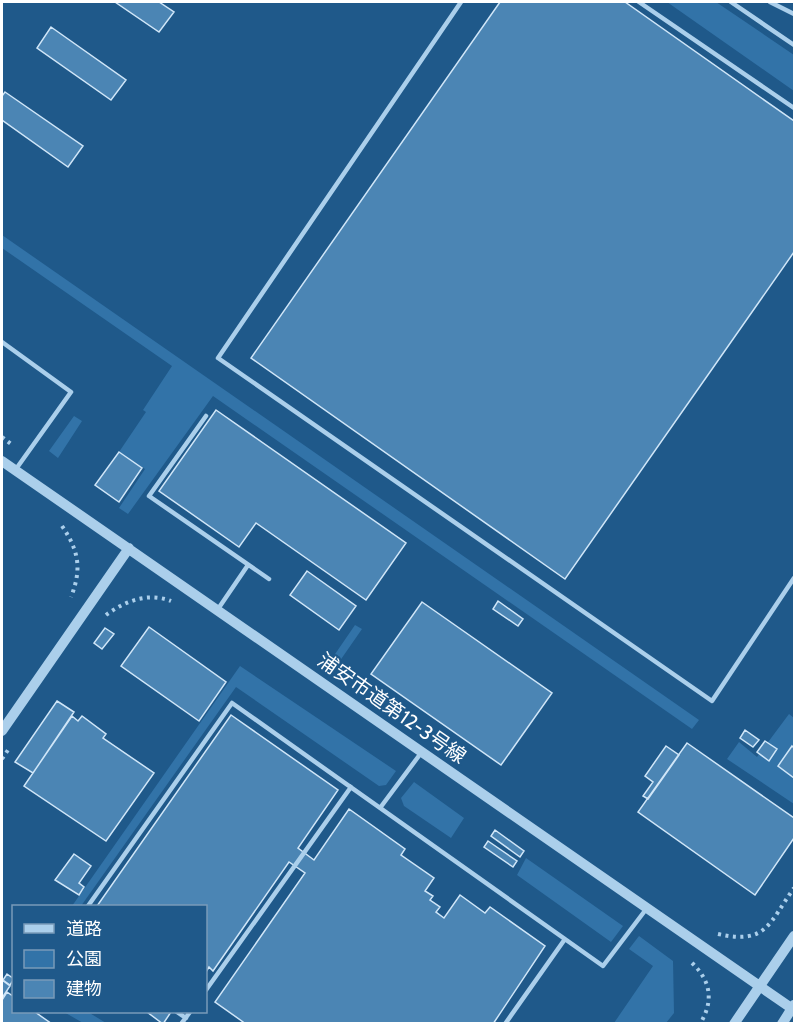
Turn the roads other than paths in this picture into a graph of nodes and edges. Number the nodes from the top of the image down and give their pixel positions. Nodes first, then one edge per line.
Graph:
1 (461, 2) edge
2 (639, 2) edge
3 (731, 2) edge
4 (770, 2) edge
5 (795, 14) edge
6 (795, 45) edge
7 (795, 108) edge
8 (2, 342) edge
9 (206, 416) dead end
10 (2, 461) edge
11 (15, 470) junction
12 (129, 548) junction
13 (248, 565) junction
14 (270, 579) dead end
15 (795, 579) edge
16 (218, 609) junction
17 (2, 731) edge
18 (422, 751) junction
19 (351, 787) junction
20 (380, 808) junction
21 (89, 905) edge
22 (647, 908) junction
23 (795, 936) edge
24 (565, 939) junction
25 (760, 987) junction
26 (207, 989) edge
27 (794, 1008) edge
28 (180, 1013) edge
29 (189, 1013) edge
30 (186, 1018) junction
31 (181, 1023) edge
32 (505, 1023) edge
33 (734, 1023) edge
34 (782, 1023) edge

1 - 15 lane
2 - 7 lane
3 - 6 lane
4 - 5 lane
8 - 11 lane
9 - 13 lane
10 - 11 street, 浦安市道第12-3号線
11 - 12 street, 浦安市道第12-3号線
12 - 16 street, 浦安市道第12-3号線
12 - 17 street
13 - 14 lane
13 - 16 lane
16 - 18 street, 浦安市道第12-3号線
18 - 20 lane
18 - 22 street, 浦安市道第12-3号線
19 - 20 lane
19 - 21 lane
19 - 26 lane
20 - 24 lane
22 - 24 lane
22 - 25 street, 浦安市道第12-3号線
23 - 25 street
24 - 32 lane
25 - 27 street, 浦安市道第12-3号線
25 - 33 street
27 - 34 street
28 - 30 lane
29 - 30 lane
30 - 31 lane

